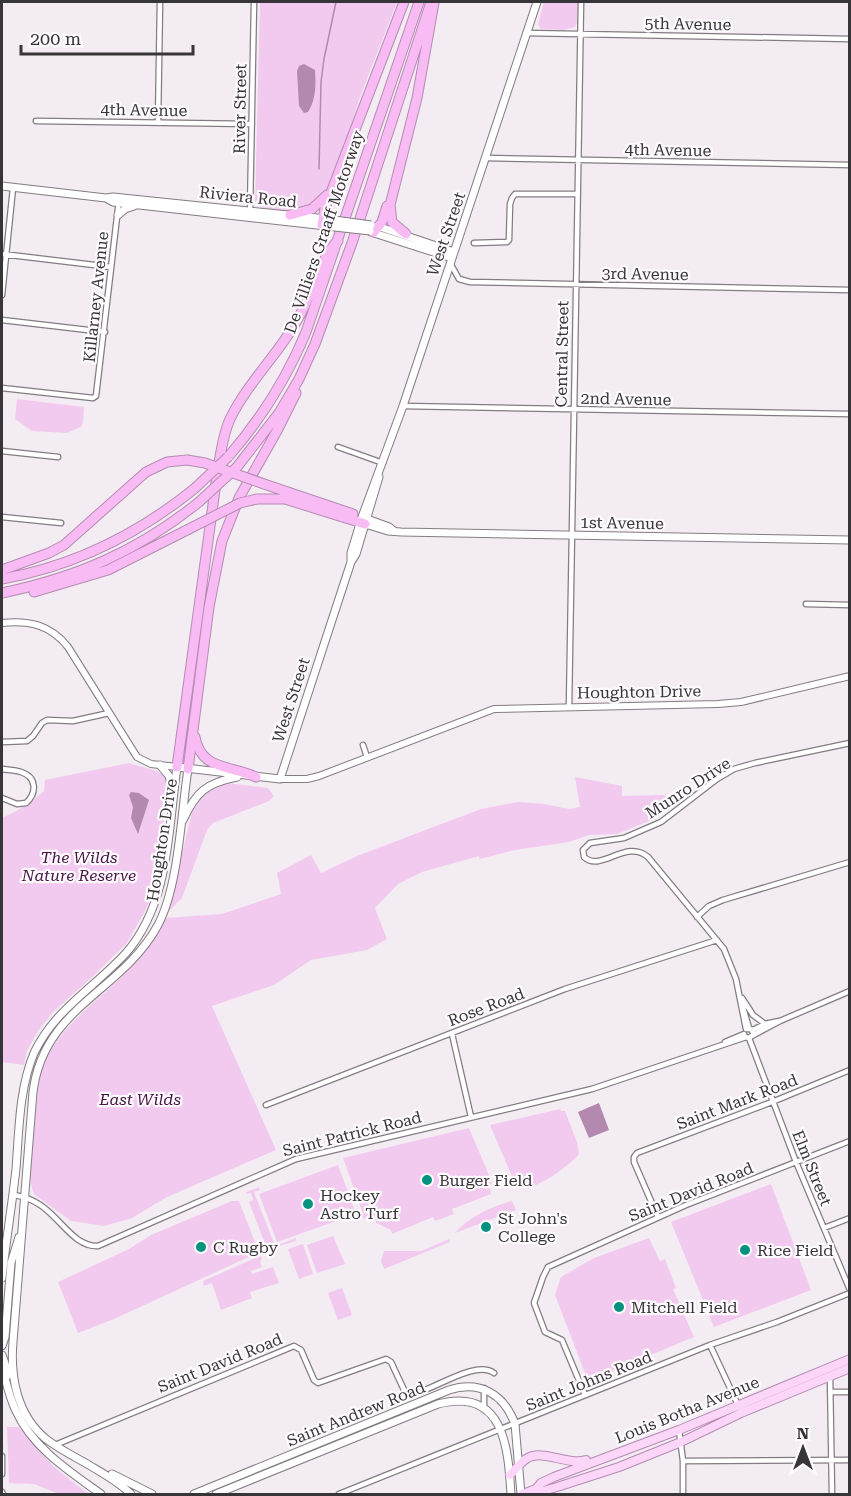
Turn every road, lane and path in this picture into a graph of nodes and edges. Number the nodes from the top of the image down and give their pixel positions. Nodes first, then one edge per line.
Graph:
1 (160, 2) edge
2 (254, 2) edge
3 (404, 2) edge
4 (418, 2) edge
5 (433, 2) edge
6 (537, 2) edge
7 (581, 2) edge
8 (526, 33) junction
9 (580, 34) junction
10 (849, 39) edge
11 (417, 94) junction
12 (36, 121) dead end
13 (158, 122) junction
14 (252, 124) junction
15 (486, 158) junction
16 (578, 160) junction
17 (849, 165) edge
18 (2, 186) edge
19 (334, 186) junction
20 (13, 188) junction
21 (576, 194) junction
22 (119, 200) junction
23 (139, 204) junction
24 (250, 214) junction
25 (118, 215) junction
26 (290, 215) junction
27 (324, 222) junction
28 (373, 229) junction
29 (406, 234) junction
30 (338, 241) junction
31 (474, 243) dead end
32 (4, 254) edge
33 (452, 258) junction
34 (111, 267) junction
35 (576, 285) junction
36 (849, 290) edge
37 (2, 295) edge
38 (2, 320) edge
39 (105, 332) junction
40 (299, 379) junction
41 (2, 388) edge
42 (403, 406) junction
43 (573, 410) junction
44 (849, 414) edge
45 (338, 447) dead end
46 (2, 451) edge
47 (58, 457) dead end
48 (383, 463) junction
49 (2, 517) edge
50 (363, 521) junction
51 (61, 523) dead end
52 (571, 535) junction
53 (849, 540) edge
54 (2, 570) edge
55 (2, 579) edge
56 (2, 593) edge
57 (806, 604) dead end
58 (849, 605) edge
59 (2, 623) edge
60 (849, 676) edge
61 (569, 707) junction
62 (109, 713) junction
63 (194, 726) junction
64 (2, 742) edge
65 (849, 743) edge
66 (363, 745) dead end
67 (367, 757) junction
68 (160, 765) junction
69 (177, 767) junction
70 (2, 769) edge
71 (188, 769) junction
72 (242, 776) junction
73 (256, 777) junction
74 (279, 779) junction
75 (2, 798) edge
76 (172, 800) junction
77 (180, 825) junction
78 (849, 862) edge
79 (697, 917) junction
80 (717, 940) junction
81 (849, 991) edge
82 (740, 993) junction
83 (780, 1021) junction
84 (765, 1024) junction
85 (452, 1034) junction
86 (749, 1034) junction
87 (849, 1070) edge
88 (772, 1102) junction
89 (266, 1105) dead end
90 (471, 1118) junction
91 (849, 1142) edge
92 (796, 1162) junction
93 (13, 1195) junction
94 (25, 1196) junction
95 (658, 1217) junction
96 (849, 1218) edge
97 (23, 1222) junction
98 (824, 1228) junction
99 (2, 1278) edge
100 (849, 1291) edge
101 (2, 1346) edge
102 (710, 1346) junction
103 (2, 1355) edge
104 (849, 1359) edge
105 (2, 1366) edge
106 (849, 1368) edge
107 (494, 1372) dead end
108 (830, 1376) junction
109 (484, 1388) junction
110 (830, 1392) junction
111 (849, 1392) edge
112 (585, 1395) junction
113 (19, 1399) junction
114 (738, 1405) junction
115 (484, 1408) junction
116 (515, 1424) junction
117 (501, 1429) junction
118 (679, 1430) junction
119 (681, 1442) junction
120 (55, 1445) junction
121 (631, 1447) junction
122 (69, 1453) junction
123 (2, 1456) edge
124 (831, 1460) junction
125 (849, 1460) edge
126 (57, 1461) junction
127 (683, 1461) junction
128 (519, 1466) junction
129 (71, 1473) junction
130 (2, 1474) edge
131 (510, 1475) junction
132 (557, 1487) junction
133 (536, 1489) junction
134 (96, 1494) edge
135 (102, 1494) edge
136 (130, 1494) edge
137 (152, 1494) edge
138 (194, 1494) edge
139 (216, 1494) edge
140 (339, 1494) edge
141 (511, 1494) edge
142 (524, 1494) edge
143 (545, 1494) edge
144 (683, 1494) edge
145 (832, 1494) edge

1 - 13 street
2 - 14 street, River Street
3 - 19 highway
4 - 30 highway, De Villiers Graaff Motorway
5 - 11 highway
5 - 40 highway
6 - 8 main road, West Street
7 - 9 street, Central Street
8 - 9 street, 5th Avenue
8 - 15 main road, West Street
9 - 10 street, 5th Avenue
9 - 16 street, Central Street
11 - 28 highway
11 - 29 highway
12 - 13 street, 4th Avenue
13 - 14 street, 4th Avenue
14 - 24 street, River Street
15 - 16 street, 4th Avenue
15 - 33 main road, West Street
16 - 17 street, 4th Avenue
16 - 21 street, Central Street
18 - 20 main road, Riviera Road
19 - 26 highway
19 - 27 highway
20 - 22 main road, Riviera Road
20 - 32 street
21 - 31 street
21 - 35 street, Central Street
22 - 23 main road, Riviera Road
22 - 24 main road, Riviera Road
22 - 25 street, Killarney Avenue
23 - 24 main road, Riviera Road
23 - 25 main road
24 - 26 main road, Riviera Road
24 - 27 main road, Riviera Road
25 - 34 street, Killarney Avenue
26 - 27 main road, Riviera Road
27 - 28 main road, Riviera Road, bridge
28 - 29 main road, Riviera Road
28 - 33 main road, Riviera Road
29 - 33 main road, Riviera Road
30 - 55 highway, De Villiers Graaff Motorway, bridge
30 - 69 highway
32 - 34 street
32 - 37 street
33 - 35 street, 3rd Avenue
33 - 42 main road, West Street
34 - 39 street, Killarney Avenue
35 - 36 street, 3rd Avenue
35 - 43 street, Central Street
38 - 39 street
39 - 41 street, Killarney Avenue
40 - 56 highway, bridge
40 - 63 highway
42 - 43 street, 2nd Avenue
42 - 48 main road, West Street
43 - 44 street, 2nd Avenue
43 - 52 street, Central Street
45 - 48 street
46 - 47 street
48 - 50 main road, West Street
49 - 51 street
50 - 52 main road, 1st Avenue
50 - 54 highway, bridge
50 - 56 highway, bridge
50 - 74 main road, West Street
52 - 53 main road, 1st Avenue
52 - 61 street, Central Street
57 - 58 street
59 - 62 street
60 - 61 street, Houghton Drive
61 - 67 street, Houghton Drive
62 - 64 street
62 - 68 street
63 - 71 highway
63 - 73 highway
65 - 79 street, Munro Drive
66 - 67 street
67 - 74 street, Houghton Drive
68 - 69 street
68 - 76 main road
69 - 71 main road, Houghton Drive
69 - 76 main road, Houghton Drive
70 - 75 street
71 - 72 main road, Houghton Drive
71 - 77 main road, Houghton Drive
72 - 73 main road, Houghton Drive
72 - 77 main road
73 - 74 main road, Houghton Drive
76 - 93 main road, Houghton Drive
77 - 94 main road, Houghton Drive
78 - 79 street
79 - 80 street, Munro Drive
80 - 82 street, Elm Street
80 - 85 street, Rose Road
81 - 83 street, Saint Patrick Road
82 - 84 street
82 - 86 street, Elm Street
83 - 84 street, Saint Patrick Road
83 - 86 street, Saint Patrick Road
84 - 86 street, Saint Patrick Road
85 - 89 street, Rose Road
85 - 90 street
86 - 88 street, Elm Street
86 - 90 street, Saint Patrick Road
87 - 88 street, Saint Mark Road
88 - 92 street, Elm Street
88 - 95 street, Saint Mark Road
90 - 94 street, Saint Patrick Road
91 - 92 street, Saint David Road
92 - 95 street, Saint David Road
92 - 98 street, Elm Street
93 - 94 street, Saint Patrick Road
93 - 99 main road, Houghton Drive
94 - 97 main road, Houghton Drive
95 - 112 street, Saint David Road
96 - 98 street
97 - 101 main road
97 - 113 main road, Houghton Drive
98 - 100 street, Elm Street
100 - 102 street, Saint Johns Road
102 - 112 street, Saint Johns Road
102 - 114 street
103 - 113 main road
104 - 114 main road, Louis Botha Avenue
105 - 126 main road
106 - 108 main road, Louis Botha Avenue
107 - 120 street, Saint David Road
108 - 110 street
108 - 119 main road, Louis Botha Avenue
109 - 115 street
109 - 116 main road
109 - 138 main road, Saint Andrew Road
110 - 111 street
110 - 124 street
112 - 116 street, Saint Johns Road
113 - 120 main road, Houghton Drive
114 - 118 main road, Louis Botha Avenue
115 - 117 main road
115 - 139 main road, Saint Andrew Road
116 - 117 street, Saint Johns Road
116 - 128 main road
117 - 131 main road
117 - 140 street, Saint Johns Road
118 - 119 street
118 - 121 main road, Louis Botha Avenue
119 - 127 street
119 - 132 main road, Louis Botha Avenue
120 - 122 main road, Houghton Drive
120 - 126 main road
121 - 128 main road
121 - 133 main road, Louis Botha Avenue
122 - 136 main road, Houghton Drive
122 - 137 main road
123 - 130 street
124 - 125 street
124 - 127 street
124 - 145 street
126 - 129 main road
127 - 144 street
128 - 131 main road
128 - 142 main road
129 - 134 main road
129 - 135 main road
131 - 141 main road
132 - 133 main road, Louis Botha Avenue
132 - 143 main road
133 - 142 main road, Louis Botha Avenue

